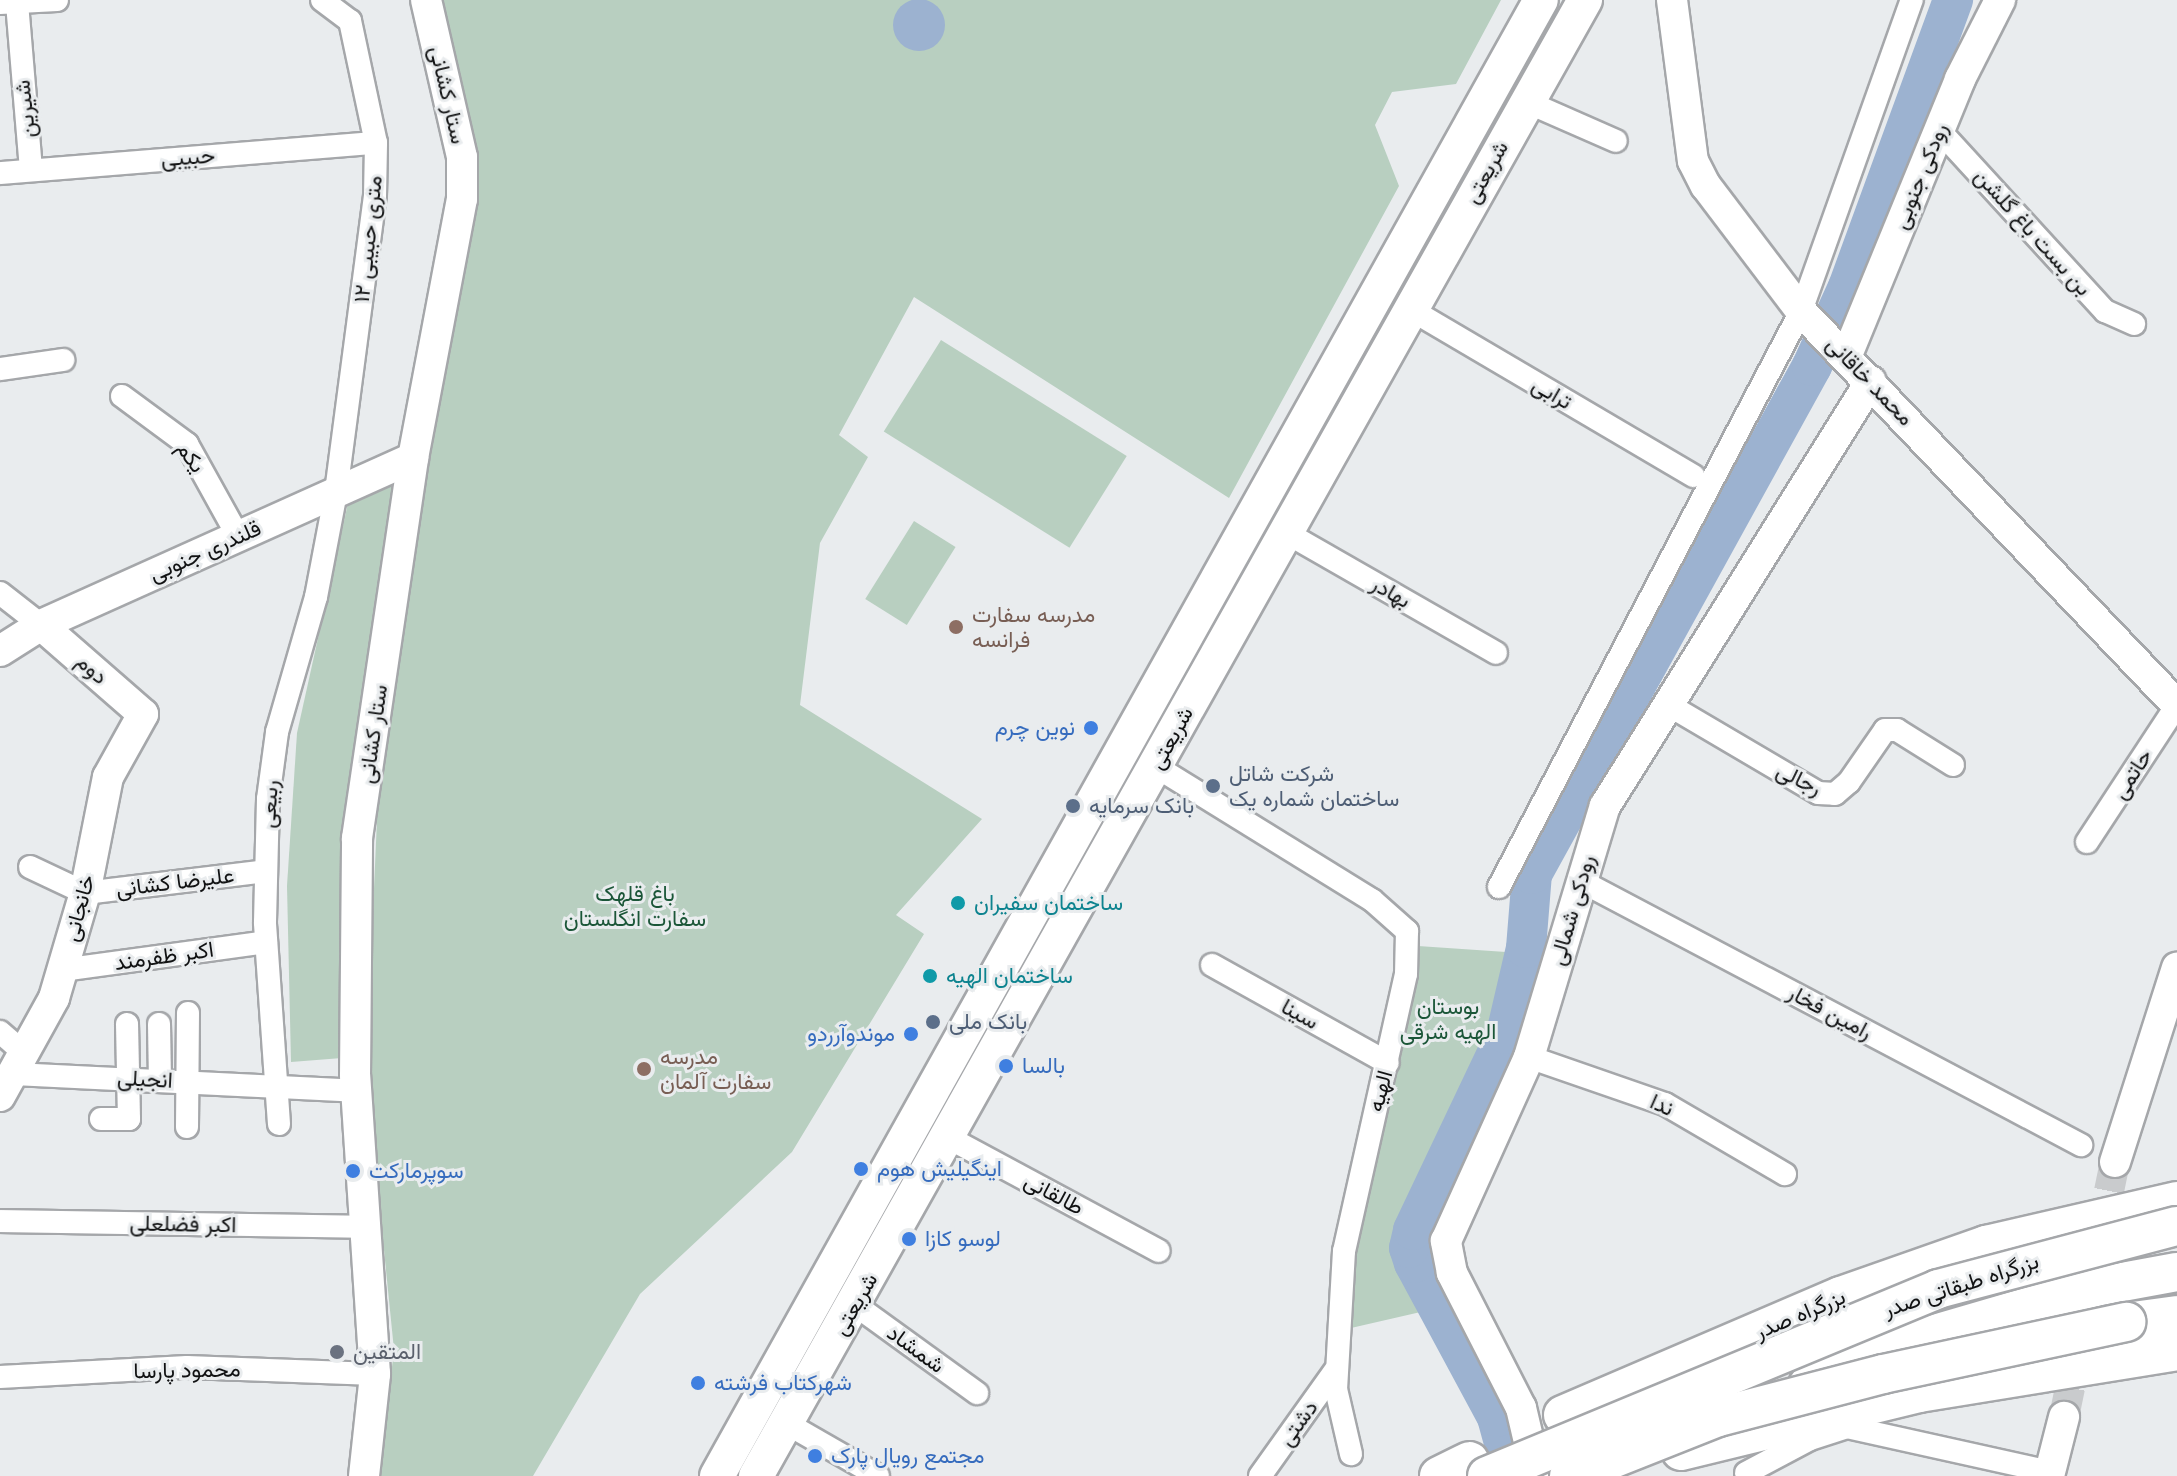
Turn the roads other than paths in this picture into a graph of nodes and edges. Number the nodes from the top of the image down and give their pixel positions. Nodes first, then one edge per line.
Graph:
1 (57, 0) edge
2 (322, 0) edge
3 (426, 0) edge
4 (1541, 0) edge
5 (1585, 0) edge
6 (1672, 0) edge
7 (1912, 0) edge
8 (2000, 0) edge
9 (8, 3) edge
10 (10, 57) edge
11 (1525, 101) junction
12 (1939, 130) junction
13 (1616, 141) dead end
14 (376, 143) junction
15 (31, 168) junction
16 (0, 173) edge
17 (1410, 309) junction
18 (1801, 311) junction
19 (2134, 324) dead end
20 (1847, 355) junction
21 (63, 360) dead end
22 (0, 369) edge
23 (1871, 381) junction
24 (122, 396) dead end
25 (413, 458) junction
26 (1694, 476) dead end
27 (336, 492) junction
28 (1285, 532) junction
29 (238, 536) junction
30 (0, 593) edge
31 (41, 625) junction
32 (0, 651) edge
33 (1496, 653) dead end
34 (1667, 704) junction
35 (2177, 705) edge
36 (143, 714) joint
37 (1953, 765) dead end
38 (1155, 766) junction
39 (2087, 842) dead end
40 (30, 867) dead end
41 (266, 871) junction
42 (1579, 880) junction
43 (1499, 887) dead end
44 (85, 893) junction
45 (266, 942) junction
46 (1212, 965) dead end
47 (2177, 968) edge
48 (62, 970) junction
49 (188, 1013) dead end
50 (127, 1024) dead end
51 (159, 1024) dead end
52 (0, 1032) edge
53 (1529, 1057) junction
54 (1388, 1063) junction
55 (13, 1075) edge
56 (129, 1079) junction
57 (160, 1081) junction
58 (187, 1081) junction
59 (276, 1085) junction
60 (356, 1091) junction
61 (101, 1119) dead end
62 (279, 1124) dead end
63 (187, 1127) dead end
64 (949, 1138) junction
65 (2081, 1145) dead end
66 (2115, 1162) tunnel mouth
67 (1785, 1174) dead end
68 (2177, 1201) edge
69 (0, 1221) edge
70 (2177, 1226) edge
71 (365, 1227) junction
72 (1159, 1251) dead end
73 (2177, 1272) edge
74 (854, 1304) junction
75 (2175, 1324) edge
76 (1335, 1371) junction
77 (375, 1374) junction
78 (0, 1377) edge
79 (977, 1393) dead end
80 (2064, 1417) tunnel mouth
81 (786, 1423) junction
82 (1681, 1451) junction
83 (1351, 1454) dead end
84 (1465, 1471) edge
85 (1746, 1473) dead end
86 (2050, 1474) edge
87 (364, 1476) edge
88 (717, 1476) edge
89 (756, 1476) edge
90 (878, 1476) edge
91 (1260, 1476) edge
92 (1537, 1476) edge
93 (1569, 1476) edge
94 (1618, 1476) edge

1 - 9 street
2 - 14 street, ۱۲ متری حبیبی
3 - 25 street, ستار کشانی
4 - 88 main road, شریعتی
5 - 11 main road, شریعتی
6 - 18 street, محمد خاقانی
7 - 18 street
8 - 12 street, رودکی جنوبی
9 - 10 street, شیرین
10 - 15 street, شیرین
11 - 13 street
11 - 17 main road, شریعتی
12 - 19 street, بن بست باغ گلشن
12 - 20 street, رودکی جنوبی
14 - 15 street, حبیبی
14 - 27 street, ۱۲ متری حبیبی
15 - 16 street, حبیبی
17 - 26 street, ترابی
17 - 28 main road, شریعتی
18 - 20 street, محمد خاقانی
18 - 43 street
20 - 23 street, محمد خاقانی
21 - 22 street
23 - 34 street, رودکی شمالی
23 - 35 street, محمد خاقانی
24 - 29 street, یکم
25 - 27 street, قلندری جنوبی
25 - 60 street, ستار کشانی
27 - 29 street, قلندری جنوبی
27 - 41 street, ربیعی
28 - 33 street, بهادر
28 - 38 main road, شریعتی
29 - 31 street, قلندری جنوبی
30 - 31 street
31 - 32 street, قلندری جنوبی
31 - 36 street, دوم
34 - 37 street, رجالی
34 - 42 street, رودکی شمالی
35 - 39 street, حاتمی
36 - 44 street, خانجانی
38 - 54 street, الهیه
38 - 64 main road, شریعتی
40 - 44 street
41 - 44 street, علیرضا کشانی
41 - 45 street, ربیعی
42 - 53 street, رودکی شمالی
42 - 65 street, رامین فخار
44 - 48 street, خانجانی
45 - 48 street, اکبر ظفرمند
45 - 59 street, ربیعی
46 - 54 street, سینا
47 - 66 street
48 - 55 street, خانجانی
49 - 58 street
50 - 56 street
51 - 57 street
52 - 55 street
53 - 67 street, ندا
53 - 92 street, رودکی شمالی
54 - 76 street, الهیه
55 - 56 street, انجیلی
56 - 57 street, انجیلی
56 - 61 street
57 - 58 street, انجیلی
58 - 59 street, انجیلی
58 - 63 street
59 - 60 street, انجیلی
59 - 62 street, ربیعی
60 - 71 street, ستار کشانی
64 - 72 street, طالقانی
64 - 74 main road, شریعتی
68 - 84 highway, بزرگراه صدر
69 - 71 street, اکبر فضلعلی
70 - 84 highway, بزرگراه طبقاتی صدر, bridge
71 - 77 street, ستار کشانی
73 - 82 highway
74 - 79 street, شمشاد
74 - 81 main road, شریعتی
75 - 82 highway
75 - 93 highway, bridge
76 - 83 street, الهیه
76 - 91 street, دشتی
77 - 78 street, محمود پارسا
77 - 87 street, ستار کشانی
80 - 86 street
81 - 89 main road, شریعتی
81 - 90 street
82 - 94 highway
85 - 86 street

